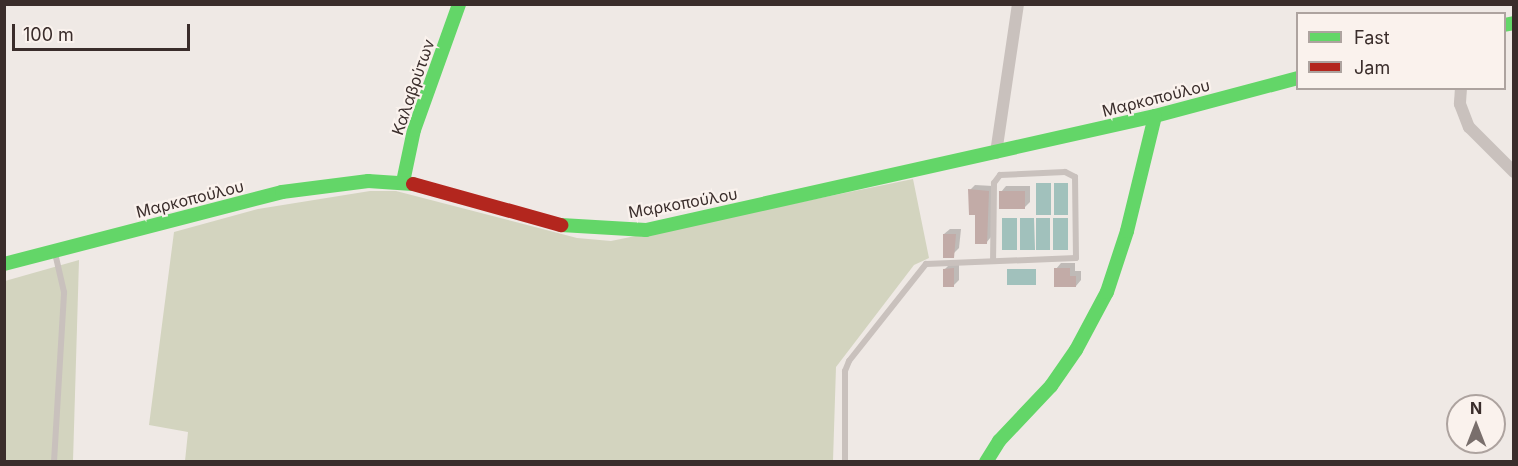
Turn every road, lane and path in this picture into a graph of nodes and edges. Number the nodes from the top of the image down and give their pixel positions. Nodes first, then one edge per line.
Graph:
1 (459, 4) edge
2 (1018, 4) edge
3 (1296, 79) edge
4 (1461, 90) edge
5 (1155, 116) junction
6 (996, 153) junction
7 (1514, 172) edge
8 (403, 182) junction
9 (55, 250) junction
10 (993, 261) junction
11 (4, 264) edge
12 (54, 462) edge
13 (845, 462) edge
14 (986, 462) edge

1 - 8 street, Καλαβρύτων
2 - 6 street
3 - 5 street, Μαρκοπούλου
4 - 7 street
5 - 6 street, Μαρκοπούλου
5 - 14 street
6 - 8 street, Μαρκοπούλου
8 - 9 street, Μαρκοπούλου
9 - 11 street, Μαρκοπούλου
9 - 12 lane
10 - 10 lane
10 - 13 lane

